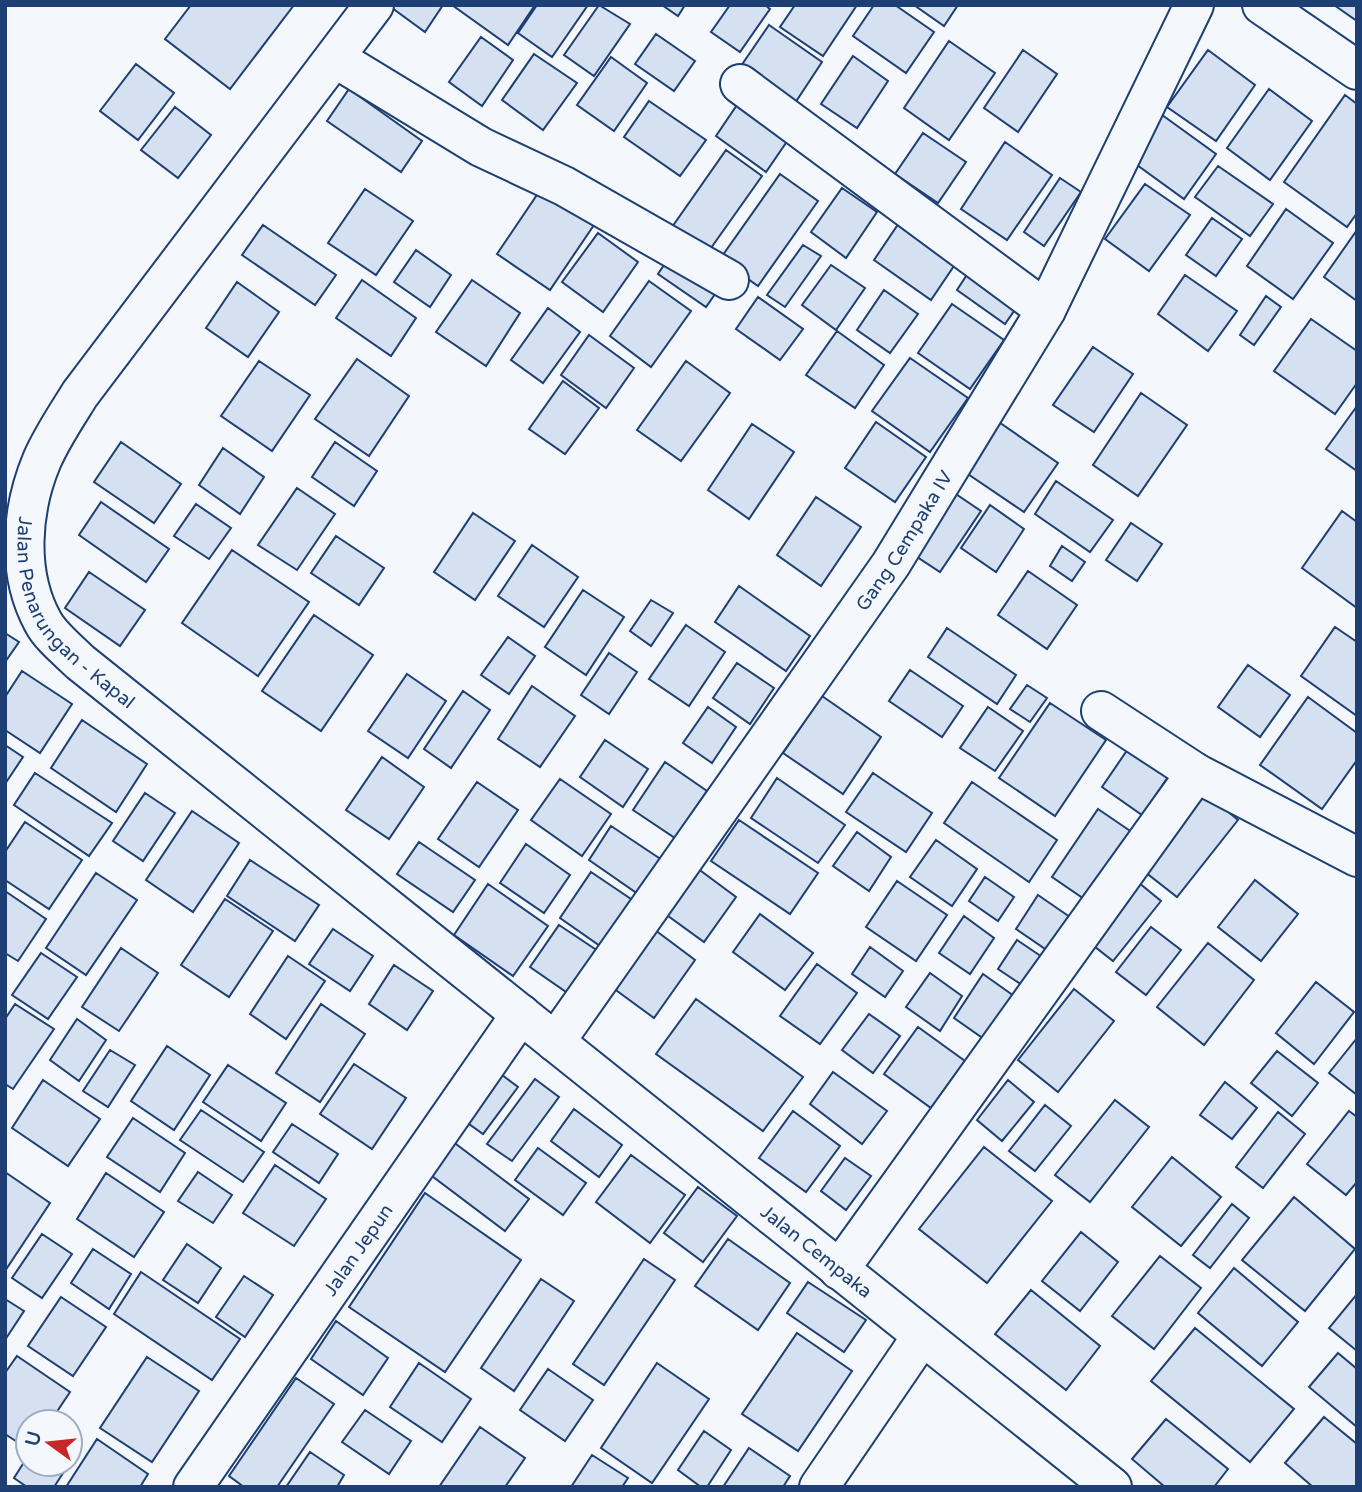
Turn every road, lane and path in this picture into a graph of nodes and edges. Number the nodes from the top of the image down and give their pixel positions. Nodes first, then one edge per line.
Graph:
1 (374, 5) edge
2 (1194, 5) edge
3 (1262, 5) edge
4 (335, 58) junction
5 (1357, 70) edge
6 (740, 84) dead end
7 (729, 280) dead end
8 (1046, 310) junction
9 (1101, 711) dead end
10 (1196, 773) junction
11 (1357, 857) edge
12 (521, 1014) junction
13 (555, 1042) junction
14 (839, 1270) junction
15 (922, 1336) junction
16 (193, 1487) edge
17 (819, 1487) edge
18 (1112, 1487) edge

1 - 4 street, Jalan Penarungan - Kapal
2 - 8 street, Gang Cempaka IV
3 - 5 street
4 - 7 street
4 - 12 street, Jalan Penarungan - Kapal
6 - 8 street
8 - 13 street, Gang Cempaka IV
9 - 10 street
10 - 11 street
10 - 14 street
12 - 13 street, Jalan Cempaka
12 - 16 street, Jalan Jepun
13 - 14 street, Jalan Cempaka
14 - 15 street, Jalan Cempaka
15 - 17 street
15 - 18 street, Jalan Cempaka

